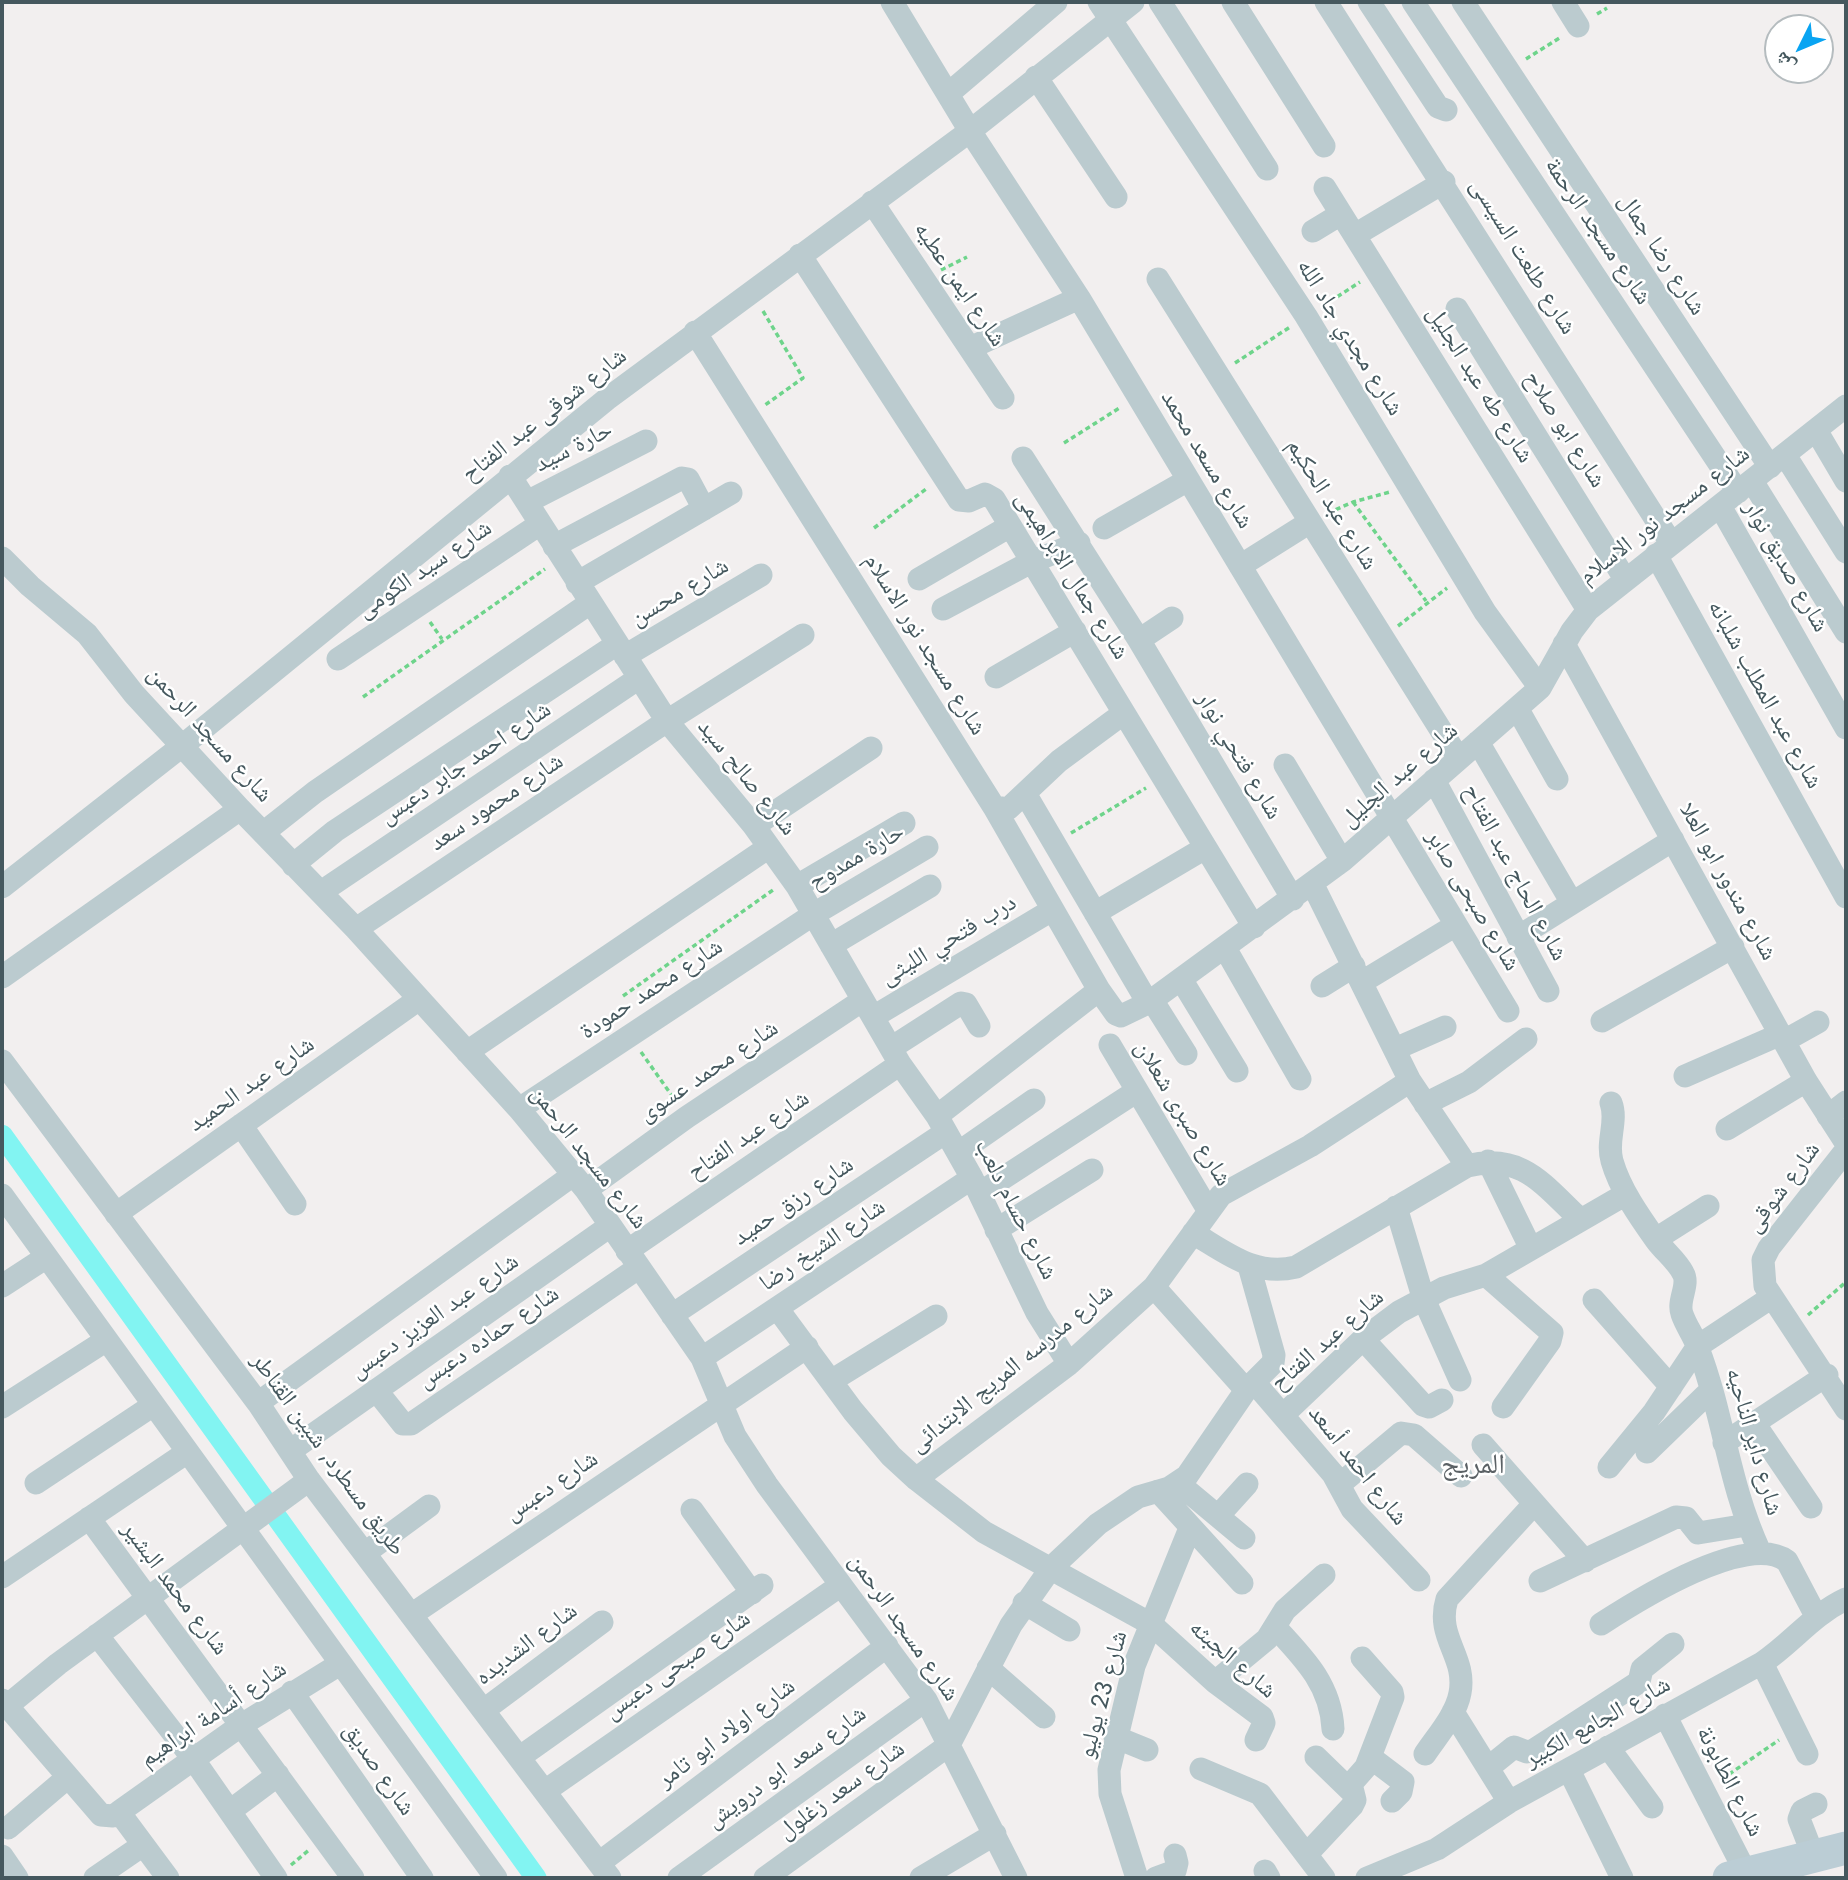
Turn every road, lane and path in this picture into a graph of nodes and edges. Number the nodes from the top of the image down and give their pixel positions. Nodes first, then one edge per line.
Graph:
1 (892, 2) edge
2 (1056, 2) edge
3 (1133, 2) edge
4 (1160, 2) edge
5 (1233, 2) edge
6 (1367, 2) edge
7 (1413, 2) edge
8 (1463, 2) edge
9 (1563, 2) edge
10 (1105, 10) edge
11 (1333, 11) edge
12 (1578, 26) dead end
13 (1036, 78) junction
14 (948, 94) junction
15 (1446, 110) dead end
16 (970, 131) junction
17 (1324, 146) dead end
18 (1267, 169) dead end
19 (1444, 182) junction
20 (1325, 188) dead end
21 (1116, 197) dead end
22 (872, 202) junction
23 (1341, 214) junction
24 (1313, 231) dead end
25 (1355, 235) junction
26 (800, 255) junction
27 (967, 257) dead end
28 (1377, 271) junction
29 (924, 278) junction
30 (1158, 279) dead end
31 (751, 291) junction
32 (1079, 298) junction
33 (1457, 309) dead end
34 (1306, 316) junction
35 (695, 332) junction
36 (970, 348) junction
37 (1218, 374) junction
38 (1138, 396) junction
39 (1003, 398) dead end
40 (1846, 406) edge
41 (749, 416) junction
42 (1816, 430) junction
43 (646, 441) dead end
44 (1064, 443) dead end
45 (1023, 458) dead end
46 (510, 476) junction
47 (943, 476) junction
48 (1188, 480) junction
49 (1753, 480) junction
50 (1846, 481) edge
51 (1411, 486) junction
52 (731, 494) dead end
53 (527, 502) junction
54 (1353, 502) junction
55 (704, 509) junction
56 (1310, 522) junction
57 (540, 524) junction
58 (1010, 526) junction
59 (874, 528) dead end
60 (1104, 528) dead end
61 (1079, 544) junction
62 (1664, 549) junction
63 (557, 552) junction
64 (1846, 552) edge
65 (2, 558) edge
66 (1031, 562) junction
67 (1240, 566) junction
68 (761, 575) dead end
69 (919, 579) dead end
70 (1625, 579) junction
71 (577, 583) junction
72 (590, 603) junction
73 (943, 609) dead end
74 (1588, 610) junction
75 (1172, 618) dead end
76 (1075, 631) junction
77 (1846, 632) edge
78 (803, 635) dead end
79 (1383, 638) junction
80 (1139, 640) junction
81 (1564, 644) junction
82 (621, 650) junction
83 (338, 659) dead end
84 (996, 677) dead end
85 (639, 678) junction
86 (1540, 688) junction
87 (363, 697) dead end
88 (1517, 708) junction
89 (1124, 713) junction
90 (667, 721) junction
91 (1846, 728) edge
92 (1478, 742) junction
93 (182, 746) junction
94 (871, 748) dead end
95 (1459, 759) junction
96 (1285, 765) dead end
97 (1163, 778) junction
98 (1557, 779) dead end
99 (1434, 780) junction
100 (1026, 795) junction
101 (994, 807) junction
102 (240, 809) junction
103 (1391, 819) junction
104 (904, 823) dead end
105 (754, 826) junction
106 (263, 833) junction
107 (1673, 840) junction
108 (1055, 843) junction
109 (769, 847) junction
110 (927, 847) dead end
111 (1205, 848) junction
112 (1342, 861) junction
113 (293, 865) junction
114 (794, 882) junction
115 (1313, 885) junction
116 (930, 886) dead end
117 (2, 887) edge
118 (321, 892) junction
119 (1846, 897) edge
120 (1293, 899) junction
121 (1572, 903) junction
122 (1052, 910) junction
123 (1095, 912) junction
124 (814, 914) junction
125 (1455, 925) junction
126 (1254, 928) junction
127 (356, 929) junction
128 (1518, 937) junction
129 (831, 945) junction
130 (1733, 947) junction
131 (1225, 948) junction
132 (1358, 974) junction
133 (2, 976) edge
134 (1181, 979) junction
135 (1322, 986) dead end
136 (1099, 990) junction
137 (1548, 991) dead end
138 (623, 996) dead end
139 (419, 999) junction
140 (1150, 1001) junction
141 (868, 1009) junction
142 (1508, 1011) dead end
143 (1602, 1021) dead end
144 (1818, 1022) dead end
145 (979, 1026) dead end
146 (1445, 1027) dead end
147 (630, 1036) junction
148 (1782, 1037) junction
149 (1526, 1040) dead end
150 (1110, 1045) dead end
151 (1395, 1049) junction
152 (467, 1052) junction
153 (1186, 1054) dead end
154 (896, 1056) junction
155 (2, 1061) edge
156 (1237, 1071) dead end
157 (1685, 1076) dead end
158 (1300, 1079) dead end
159 (1410, 1081) junction
160 (1806, 1081) junction
161 (1138, 1091) junction
162 (1034, 1100) dead end
163 (1611, 1103) dead end
164 (1425, 1104) junction
165 (519, 1109) junction
166 (1837, 1109) edge
167 (687, 1117) junction
168 (941, 1124) junction
169 (241, 1125) junction
170 (1727, 1129) dead end
171 (1846, 1143) edge
172 (1846, 1150) edge
173 (958, 1153) junction
174 (1478, 1164) junction
175 (1092, 1170) dead end
176 (580, 1183) junction
177 (976, 1185) junction
178 (1626, 1194) junction
179 (2, 1198) edge
180 (295, 1204) dead end
181 (1708, 1206) dead end
182 (1396, 1207) junction
183 (1208, 1210) junction
184 (116, 1214) junction
185 (1581, 1220) junction
186 (610, 1226) junction
187 (996, 1230) junction
188 (1193, 1233) junction
189 (1656, 1239) junction
190 (1531, 1249) junction
191 (45, 1258) junction
192 (633, 1259) junction
193 (1249, 1266) junction
194 (1486, 1275) junction
195 (1846, 1282) edge
196 (2, 1286) edge
197 (1154, 1287) junction
198 (1423, 1297) junction
199 (1772, 1297) junction
200 (1594, 1300) dead end
201 (777, 1308) junction
202 (672, 1315) junction
203 (936, 1316) dead end
204 (1793, 1327) junction
205 (1363, 1339) junction
206 (105, 1341) junction
207 (1698, 1346) junction
208 (807, 1347) junction
209 (702, 1357) junction
210 (1069, 1364) junction
211 (1827, 1375) junction
212 (1460, 1380) dead end
213 (831, 1381) junction
214 (1250, 1386) junction
215 (1671, 1387) junction
216 (376, 1390) junction
217 (1711, 1390) junction
218 (1441, 1400) dead end
219 (723, 1402) junction
220 (258, 1403) junction
221 (152, 1406) junction
222 (2, 1407) edge
223 (1503, 1407) dead end
224 (1846, 1409) edge
225 (1283, 1415) junction
226 (1754, 1423) junction
227 (1724, 1443) junction
228 (1483, 1445) dead end
229 (290, 1451) junction
230 (1647, 1452) dead end
231 (186, 1453) junction
232 (1608, 1468) dead end
233 (1461, 1476) dead end
234 (916, 1479) junction
235 (309, 1480) junction
236 (36, 1483) dead end
237 (1247, 1484) dead end
238 (1339, 1485) junction
239 (1168, 1487) junction
240 (1534, 1504) junction
241 (429, 1506) dead end
242 (1811, 1507) dead end
243 (692, 1510) dead end
244 (1218, 1516) junction
245 (89, 1518) junction
246 (249, 1525) junction
247 (1747, 1525) junction
248 (1190, 1528) junction
249 (1244, 1538) dead end
250 (1759, 1552) junction
251 (365, 1553) junction
252 (1586, 1561) junction
253 (1051, 1568) junction
254 (1324, 1576) dead end
255 (2, 1577) edge
256 (1419, 1580) dead end
257 (1540, 1581) dead end
258 (1242, 1583) dead end
259 (841, 1585) junction
260 (148, 1597) junction
261 (1846, 1600) edge
262 (1024, 1603) junction
263 (411, 1615) junction
264 (1816, 1616) junction
265 (602, 1622) dead end
266 (1151, 1624) junction
267 (1601, 1625) dead end
268 (1275, 1627) junction
269 (1069, 1630) dead end
270 (97, 1635) junction
271 (1673, 1644) dead end
272 (887, 1646) junction
273 (1362, 1658) dead end
274 (1762, 1663) junction
275 (340, 1664) junction
276 (988, 1668) junction
277 (1215, 1682) junction
278 (292, 1692) junction
279 (926, 1700) junction
280 (4, 1703) edge
281 (484, 1710) junction
282 (1453, 1712) junction
283 (1665, 1715) junction
284 (1044, 1717) dead end
285 (243, 1724) junction
286 (1795, 1728) junction
287 (1333, 1729) dead end
288 (1115, 1737) junction
289 (1256, 1740) dead end
290 (949, 1745) junction
291 (1608, 1747) junction
292 (1147, 1750) dead end
293 (1425, 1754) dead end
294 (1807, 1754) dead end
295 (520, 1757) junction
296 (1316, 1757) dead end
297 (1370, 1757) junction
298 (194, 1759) junction
299 (1488, 1768) junction
300 (1201, 1769) dead end
301 (1569, 1770) junction
302 (278, 1775) junction
303 (68, 1777) junction
304 (1350, 1790) junction
305 (545, 1791) junction
306 (1704, 1792) junction
307 (1392, 1801) dead end
308 (1509, 1801) junction
309 (1815, 1804) dead end
310 (1652, 1807) dead end
311 (230, 1811) junction
312 (119, 1812) junction
313 (8, 1828) dead end
314 (995, 1834) junction
315 (324, 1838) junction
316 (143, 1844) junction
317 (1846, 1847) edge
318 (1307, 1854) junction
319 (1175, 1855) dead end
320 (1813, 1855) junction
321 (2, 1856) edge
322 (605, 1871) edge
323 (1738, 1876) edge
324 (17, 1878) edge
325 (97, 1878) edge
326 (168, 1878) edge
327 (276, 1878) edge
328 (353, 1878) edge
329 (422, 1878) edge
330 (496, 1878) edge
331 (679, 1878) edge
332 (765, 1878) edge
333 (921, 1878) edge
334 (1016, 1878) edge
335 (1137, 1878) edge
336 (1156, 1878) edge
337 (1324, 1878) edge
338 (1367, 1878) edge
339 (1622, 1878) edge

1 - 14 street, شارع مسعد محمد
2 - 14 street
3 - 10 street, شارع شوقى عبد الفتاح
4 - 18 street
5 - 17 street
6 - 11 street
6 - 15 street
7 - 49 street, شارع مسجد الرحمة
8 - 49 street, شارع رضا جمال
9 - 12 street
10 - 13 street, شارع شوقى عبد الفتاح
10 - 34 street, شارع مجدي جاد الله
11 - 19 street, شارع طلعت السيسى
13 - 16 street, شارع شوقى عبد الفتاح
13 - 21 street
14 - 16 street, شارع مسعد محمد
16 - 22 street, شارع شوقى عبد الفتاح
16 - 32 street, شارع مسعد محمد
19 - 25 street
19 - 62 street, شارع طلعت السيسى
20 - 23 street, شارع طه عبد الجليل
22 - 26 street, شارع شوقى عبد الفتاح
22 - 29 street, شارع ايمن عطيه
23 - 24 street
23 - 25 street, شارع طه عبد الجليل
25 - 28 street, شارع طه عبد الجليل
26 - 31 street, شارع شوقى عبد الفتاح
26 - 47 street, شارع جمال الابراهيمى
27 - 29 path
28 - 34 path
28 - 74 street, شارع طه عبد الجليل
29 - 36 street, شارع ايمن عطيه
30 - 37 street, شارع عبد الحكيم
31 - 35 street, شارع شوقى عبد الفتاح
31 - 41 path
32 - 36 street
32 - 38 street, شارع مسعد محمد
33 - 70 street, شارع ابو صلاح
34 - 37 path
34 - 51 street, شارع مجدي جاد الله
35 - 41 street, شارع مسجد نور الاسلام
35 - 46 street, شارع شوقى عبد الفتاح
36 - 39 street, شارع ايمن عطيه
37 - 56 street, شارع عبد الحكيم
38 - 44 path
38 - 48 street, شارع مسعد محمد
40 - 42 street, شارع مسجد نور الاسلام
41 - 101 street, شارع مسجد نور الاسلام
42 - 49 street, شارع مسجد نور الاسلام
42 - 50 street
43 - 53 street, حارة سيد
45 - 61 street, شارع فتحي نوار
46 - 53 street, شارع صالح سيد
46 - 93 street, شارع شوقى عبد الفتاح
47 - 58 street, شارع جمال الابراهيمى
47 - 59 path
48 - 60 street
48 - 67 street, شارع مسعد محمد
49 - 62 street, شارع مسجد نور الاسلام
49 - 64 street
49 - 77 street
49 - 91 street, شارع صديق نوار
51 - 54 path
51 - 86 street, شارع مجدي جاد الله
52 - 55 street
53 - 57 street, شارع صالح سيد
54 - 56 path
54 - 79 path
55 - 63 street
55 - 71 street
56 - 67 street
56 - 79 street, شارع عبد الحكيم
57 - 63 street, شارع صالح سيد
57 - 83 street, شارع سيد الكومى
58 - 66 street, شارع جمال الابراهيمى
58 - 69 street
61 - 66 street
61 - 80 street, شارع فتحي نوار
62 - 70 street, شارع مسجد نور الاسلام
62 - 119 street, شارع عبد المطلب شلبانه
63 - 71 street, شارع صالح سيد
63 - 87 path
65 - 93 street, شارع مسجد الرحمن
66 - 73 street
66 - 76 street, شارع جمال الابراهيمى
67 - 103 street, شارع مسعد محمد
68 - 82 street, شارع محسن
70 - 74 street, شارع مسجد نور الاسلام
71 - 72 street, شارع صالح سيد
72 - 82 street, شارع صالح سيد
72 - 106 street
74 - 81 street, شارع مسجد نور الاسلام
75 - 80 street
76 - 84 street
76 - 89 street, شارع جمال الابراهيمى
78 - 90 street, شارع محمود سعد
79 - 95 street, شارع عبد الحكيم
80 - 120 street, شارع فتحي نوار
81 - 86 street, شارع مسجد نور الاسلام
81 - 107 street, شارع مندور ابو العلا
82 - 85 street, شارع صالح سيد
82 - 113 street, شارع محسن
85 - 90 street, شارع صالح سيد
85 - 118 street, شارع احمد جابر دعبس
86 - 88 street, شارع عبد الجليل
88 - 92 street, شارع عبد الجليل
88 - 98 street
89 - 97 street, شارع جمال الابراهيمى
89 - 100 street
90 - 105 street, شارع صالح سيد
90 - 127 street, شارع محمود سعد
92 - 95 street, شارع عبد الجليل
92 - 121 street
93 - 102 street, شارع مسجد الرحمن
93 - 117 street, شارع شوقى عبد الفتاح
94 - 105 street
95 - 99 street, شارع عبد الجليل
96 - 112 street
97 - 108 path
97 - 111 street, شارع جمال الابراهيمى
99 - 103 street, شارع عبد الجليل
99 - 128 street, شارع الحاج عبد الفتاح
100 - 101 street
100 - 108 street
101 - 122 street, شارع مسجد نور الاسلام
102 - 106 street, شارع مسجد الرحمن
102 - 133 street
103 - 112 street, شارع عبد الجليل
103 - 125 street, شارع صبحى صابر
104 - 114 street
105 - 109 street, شارع صالح سيد
106 - 113 street, شارع مسجد الرحمن
107 - 121 street
107 - 130 street, شارع مندور ابو العلا
108 - 123 street
109 - 114 street, شارع صالح سيد
109 - 152 street
110 - 124 street, حارة ممدوح
111 - 123 street
111 - 126 street, شارع جمال الابراهيمى
112 - 115 street, شارع عبد الجليل
113 - 118 street, شارع مسجد الرحمن
114 - 124 street, شارع صالح سيد
114 - 138 path
115 - 120 street, شارع عبد الجليل
115 - 132 street
116 - 129 street
118 - 127 street, شارع مسجد الرحمن
120 - 126 street, شارع عبد الجليل
121 - 128 street
122 - 136 street, شارع مسجد نور الاسلام
122 - 141 street, درب فتحي الليثى
123 - 140 street
124 - 129 street, شارع صالح سيد
124 - 147 street, شارع محمد حمودة
125 - 132 street
125 - 142 street, شارع صبحى صابر
126 - 131 street, شارع عبد الجليل
127 - 139 street, شارع مسجد الرحمن
128 - 137 street, شارع الحاج عبد الفتاح
129 - 141 street, شارع صالح سيد
130 - 143 street
130 - 148 street, شارع مندور ابو العلا
131 - 134 street, شارع عبد الجليل
131 - 158 street
132 - 135 street
132 - 151 street
134 - 140 street, شارع عبد الجليل
134 - 156 street
136 - 140 street, شارع مسجد نور الاسلام
136 - 168 street, شارع رزق حميد
139 - 152 street, شارع مسجد الرحمن
139 - 169 street, شارع عبد الحميد
140 - 153 street
141 - 154 street, شارع صالح سيد
141 - 167 street, شارع محمد عسوى
144 - 148 street
145 - 154 street, شارع عبد الفتاح
146 - 151 street
147 - 165 street, شارع محمد حمودة
147 - 167 path
148 - 157 street
148 - 160 street, شارع مندور ابو العلا
149 - 164 street
150 - 161 street, شارع صبرى شعلان
151 - 159 street
152 - 165 street, شارع مسجد الرحمن
154 - 168 street, شارع صالح سيد
154 - 192 street, شارع عبد الفتاح
155 - 184 street, طريق مسطرد, شبين القناطر
159 - 164 street
159 - 183 street, شارع مدرسه المريج الابتدائى
160 - 166 street, شارع مندور ابو العلا
160 - 170 street
161 - 177 street, شارع الشيخ رضا
161 - 183 street, شارع صبرى شعلان
162 - 173 street
163 - 178 street, شارع داير الناحيه
164 - 174 street
165 - 176 street, شارع مسجد الرحمن
166 - 171 street, شارع مندور ابو العلا
167 - 176 street, شارع محمد عسوى
168 - 173 street, شارع حسام دلعب
168 - 202 street, شارع رزق حميد
169 - 180 street
169 - 184 street, شارع عبد الحميد
172 - 199 street, شارع شوقى
173 - 177 street, شارع حسام دلعب
174 - 182 street
174 - 185 street
174 - 190 street
175 - 187 street
176 - 186 street, شارع مسجد الرحمن
176 - 220 street, شارع محمد عسوى
177 - 187 street, شارع حسام دلعب
177 - 201 street, شارع الشيخ رضا
178 - 185 street, شارع عبد الفتاح
178 - 189 street, شارع داير الناحيه
179 - 191 street
181 - 189 street
182 - 193 street
182 - 198 street
183 - 188 street, شارع مدرسه المريج الابتدائى
184 - 220 street, طريق مسطرد, شبين القناطر
185 - 190 street, شارع عبد الفتاح
186 - 192 street, شارع مسجد الرحمن
186 - 216 street, شارع عبد العزيز دعبس
187 - 210 street, شارع حسام دلعب
188 - 193 street
188 - 197 street, شارع مدرسه المريج الابتدائى
189 - 207 street, شارع داير الناحيه
190 - 194 street, شارع عبد الفتاح
191 - 196 street
191 - 206 street
192 - 202 street, شارع مسجد الرحمن
192 - 216 street, شارع حماده دعبس
193 - 214 street
194 - 198 street, شارع عبد الفتاح
194 - 223 street
195 - 204 path
197 - 210 street, شارع مدرسه المريج الابتدائى
197 - 214 street, شارع احمد أسعد
198 - 205 street, شارع عبد الفتاح
198 - 212 street
199 - 204 street
199 - 207 street
200 - 215 street
201 - 208 street, شارع الجبثه
201 - 209 street, شارع الشيخ رضا
202 - 209 street, شارع مسجد الرحمن
203 - 213 street
204 - 211 street
205 - 218 street
205 - 225 street, شارع عبد الفتاح
206 - 221 street
206 - 222 street
207 - 215 street
207 - 217 street, شارع داير الناحيه
208 - 213 street, شارع الجبثه
208 - 219 street
209 - 219 street, شارع مسجد الرحمن
210 - 234 street, شارع مدرسه المريج الابتدائى
211 - 224 street
211 - 226 street
213 - 234 street, شارع الجبثه
214 - 225 street, شارع احمد أسعد
214 - 239 street
215 - 232 street
216 - 229 street, شارع عبد العزيز دعبس
217 - 227 street, شارع داير الناحيه
217 - 230 street
219 - 259 street, شارع مسجد الرحمن
219 - 263 street, شارع دعبس
220 - 229 street, طريق مسطرد, شبين القناطر
221 - 231 street
221 - 236 street
225 - 238 street, شارع احمد أسعد
226 - 227 street
226 - 242 street
227 - 247 street, شارع داير الناحيه
228 - 240 street
229 - 235 street, طريق مسطرد, شبين القناطر
231 - 245 street
231 - 246 street
233 - 238 street
234 - 253 street, شارع الجبثه
235 - 246 street
235 - 251 street, طريق مسطرد, شبين القناطر
237 - 244 street
238 - 256 street, شارع احمد أسعد
239 - 244 street
239 - 248 street
239 - 253 street
240 - 252 street
240 - 282 street
241 - 251 street
243 - 295 street, شارع صبحى دعبس
244 - 249 street
245 - 255 street
245 - 260 street, شارع محمد البشير
246 - 260 street
246 - 275 street
247 - 250 street, شارع داير الناحيه
247 - 252 street
248 - 258 street
248 - 266 street, شارع 23 يوليو
250 - 264 street, شارع داير الناحيه
250 - 267 street, شارع داير الناحيه
251 - 263 street, طريق مسطرد, شبين القناطر
252 - 257 street
253 - 262 street
253 - 266 street, شارع الجبثه
254 - 268 street
259 - 272 street, شارع مسجد الرحمن
259 - 305 street, شارع صبحى دعبس
260 - 270 street
260 - 285 street, شارع محمد البشير
261 - 264 street, شارع الجامع الكبير
262 - 269 street
262 - 276 street
263 - 281 street, طريق مسطرد, شبين القناطر
264 - 274 street, شارع الجامع الكبير
265 - 281 street, شارع الشديده
266 - 277 street, شارع الجبثه
266 - 288 street, شارع 23 يوليو
268 - 277 street
268 - 287 street
270 - 280 street
270 - 298 street
271 - 299 street
272 - 279 street, شارع مسجد الرحمن
272 - 322 street, شارع اولاد ابو تامر
273 - 297 street
274 - 283 street, شارع الجامع الكبير
274 - 286 street
275 - 278 street, شارع أسامة ابراهيم
275 - 330 street
276 - 284 street
276 - 290 street
277 - 289 street, شارع الجبثه
278 - 285 street, شارع أسامة ابراهيم
278 - 329 street, شارع صديق
279 - 290 street, شارع مسجد الرحمن
279 - 331 street, شارع سعد ابو درويش
280 - 303 street
281 - 295 street, طريق مسطرد, شبين القناطر
282 - 293 street
282 - 299 street
283 - 291 street, شارع الجامع الكبير
283 - 306 street, شارع الطابونة
285 - 298 street, شارع أسامة ابراهيم
285 - 302 street, شارع محمد البشير
286 - 294 street
286 - 306 path
288 - 292 street
288 - 335 street, شارع 23 يوليو
290 - 314 street, شارع مسجد الرحمن
290 - 332 street, شارع سعد زغلول
291 - 301 street, شارع الجامع الكبير
291 - 310 street
295 - 305 street, طريق مسطرد, شبين القناطر
296 - 304 street
297 - 304 street
297 - 307 street
298 - 311 street
298 - 312 street, شارع أسامة ابراهيم
299 - 308 street
300 - 318 street
301 - 308 street, شارع الجامع الكبير
301 - 339 street
302 - 311 street
302 - 315 street, شارع محمد البشير
303 - 312 street
303 - 313 street
304 - 318 street
305 - 322 street, طريق مسطرد, شبين القناطر
306 - 323 street, شارع الطابونة
308 - 338 street, شارع الجامع الكبير
309 - 320 street
311 - 327 street
312 - 316 street
314 - 333 street
314 - 334 street, شارع مسجد الرحمن
315 - 327 path
315 - 328 street, شارع محمد البشير
316 - 325 street
316 - 326 street
317 - 320 street
318 - 337 street
319 - 336 street
320 - 323 street
321 - 324 street

